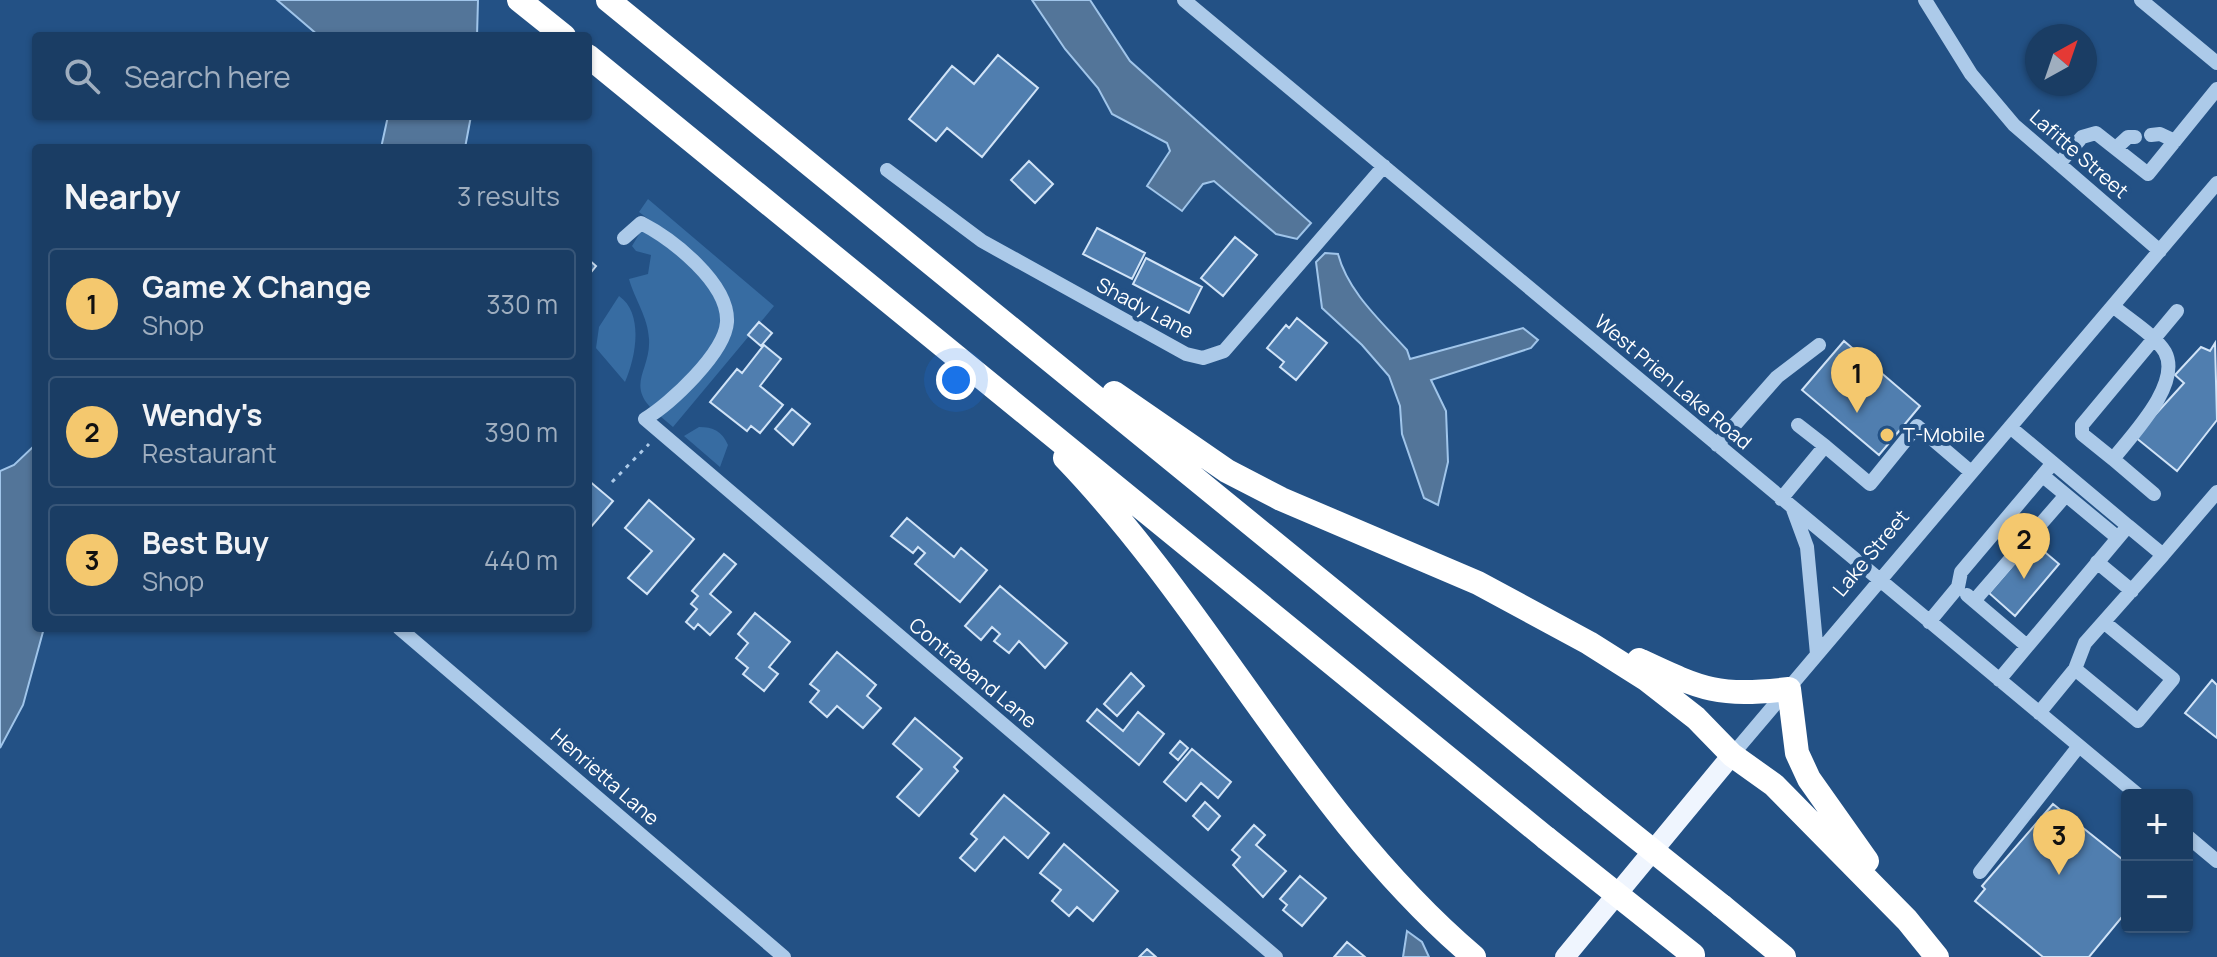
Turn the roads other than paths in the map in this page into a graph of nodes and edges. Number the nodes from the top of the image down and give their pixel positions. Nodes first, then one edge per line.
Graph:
1 (519, 0) edge
2 (608, 0) edge
3 (1184, 0) edge
4 (1925, 0) edge
5 (2141, 0) edge
6 (559, 32) edge
7 (592, 59) edge
8 (2217, 63) edge
9 (2217, 89) edge
10 (2151, 135) dead end
11 (2135, 137) dead end
12 (2175, 141) junction
13 (2116, 148) junction
14 (2059, 164) junction
15 (1384, 166) junction
16 (887, 170) dead end
17 (2217, 183) edge
18 (624, 238) dead end
19 (2160, 251) junction
20 (981, 304) junction
21 (2113, 306) junction
22 (2177, 311) dead end
23 (2153, 340) junction
24 (1819, 345) dead end
25 (999, 390) junction
26 (1798, 425) dead end
27 (2010, 427) junction
28 (1717, 445) junction
29 (1825, 446) junction
30 (2113, 459) junction
31 (2053, 463) junction
32 (1971, 472) junction
33 (2043, 476) junction
34 (2217, 492) edge
35 (2154, 494) dead end
36 (2066, 495) junction
37 (1781, 499) junction
38 (1793, 509) junction
39 (2128, 526) junction
40 (2118, 538) junction
41 (2163, 555) junction
42 (2097, 562) junction
43 (1879, 581) junction
44 (1958, 587) junction
45 (2132, 591) junction
46 (1974, 601) junction
47 (1929, 622) junction
48 (2105, 623) junction
49 (1562, 628) junction
50 (404, 632) edge
51 (2027, 646) junction
52 (1817, 654) junction
53 (2075, 669) junction
54 (1999, 680) junction
55 (1789, 689) junction
56 (2039, 713) junction
57 (2079, 746) junction
58 (1732, 755) junction
59 (2131, 789) edge
60 (2193, 841) edge
61 (2217, 861) edge
62 (1980, 872) dead end
63 (1907, 920) junction
64 (1694, 956) edge
65 (784, 957) edge
66 (1276, 957) edge
67 (1474, 957) edge
68 (1565, 957) edge
69 (1784, 957) edge
70 (1937, 957) edge

1 - 6 highway
2 - 20 highway
3 - 15 street, West Prien Lake Road
4 - 14 street, Lafitte Street
5 - 8 street
7 - 25 highway
9 - 12 street
10 - 12 street
11 - 13 street
12 - 13 street
13 - 14 street
14 - 19 street, Lafitte Street
15 - 16 street, Shady Lane
15 - 28 street, West Prien Lake Road
17 - 19 street, Lake Street
18 - 66 street, Contraband Lane
19 - 21 street, Lake Street
20 - 49 highway
20 - 69 highway, bridge
21 - 23 street
21 - 27 street, Lake Street
22 - 23 street
23 - 30 street
23 - 30 street
24 - 28 street
25 - 64 highway, bridge
25 - 67 highway
26 - 29 street
27 - 31 street
27 - 32 street, Lake Street
28 - 37 street, West Prien Lake Road
29 - 32 street
29 - 37 street
30 - 35 street
31 - 33 street
31 - 39 street
32 - 43 street, Lake Street
33 - 36 street
33 - 44 street
34 - 41 street
36 - 40 street
36 - 46 street
37 - 38 street, West Prien Lake Road
38 - 43 street, West Prien Lake Road
38 - 52 street
39 - 40 street
39 - 41 street
40 - 42 street
41 - 45 street
42 - 45 street
42 - 51 street
43 - 47 street, West Prien Lake Road
43 - 52 street, Lake Street
44 - 46 street
44 - 47 street
45 - 48 street
46 - 51 street
47 - 54 street, West Prien Lake Road
48 - 53 street
48 - 53 street
49 - 55 highway
49 - 58 highway
50 - 65 street, Henrietta Lane
51 - 54 street
52 - 55 street, Lake Street
53 - 56 street
54 - 56 street, West Prien Lake Road
55 - 58 street, Lake Street
55 - 63 highway
56 - 57 street, West Prien Lake Road
57 - 59 street, West Prien Lake Road
57 - 62 street
58 - 63 highway
58 - 68 main road, Lake Street
60 - 61 street
63 - 70 highway

